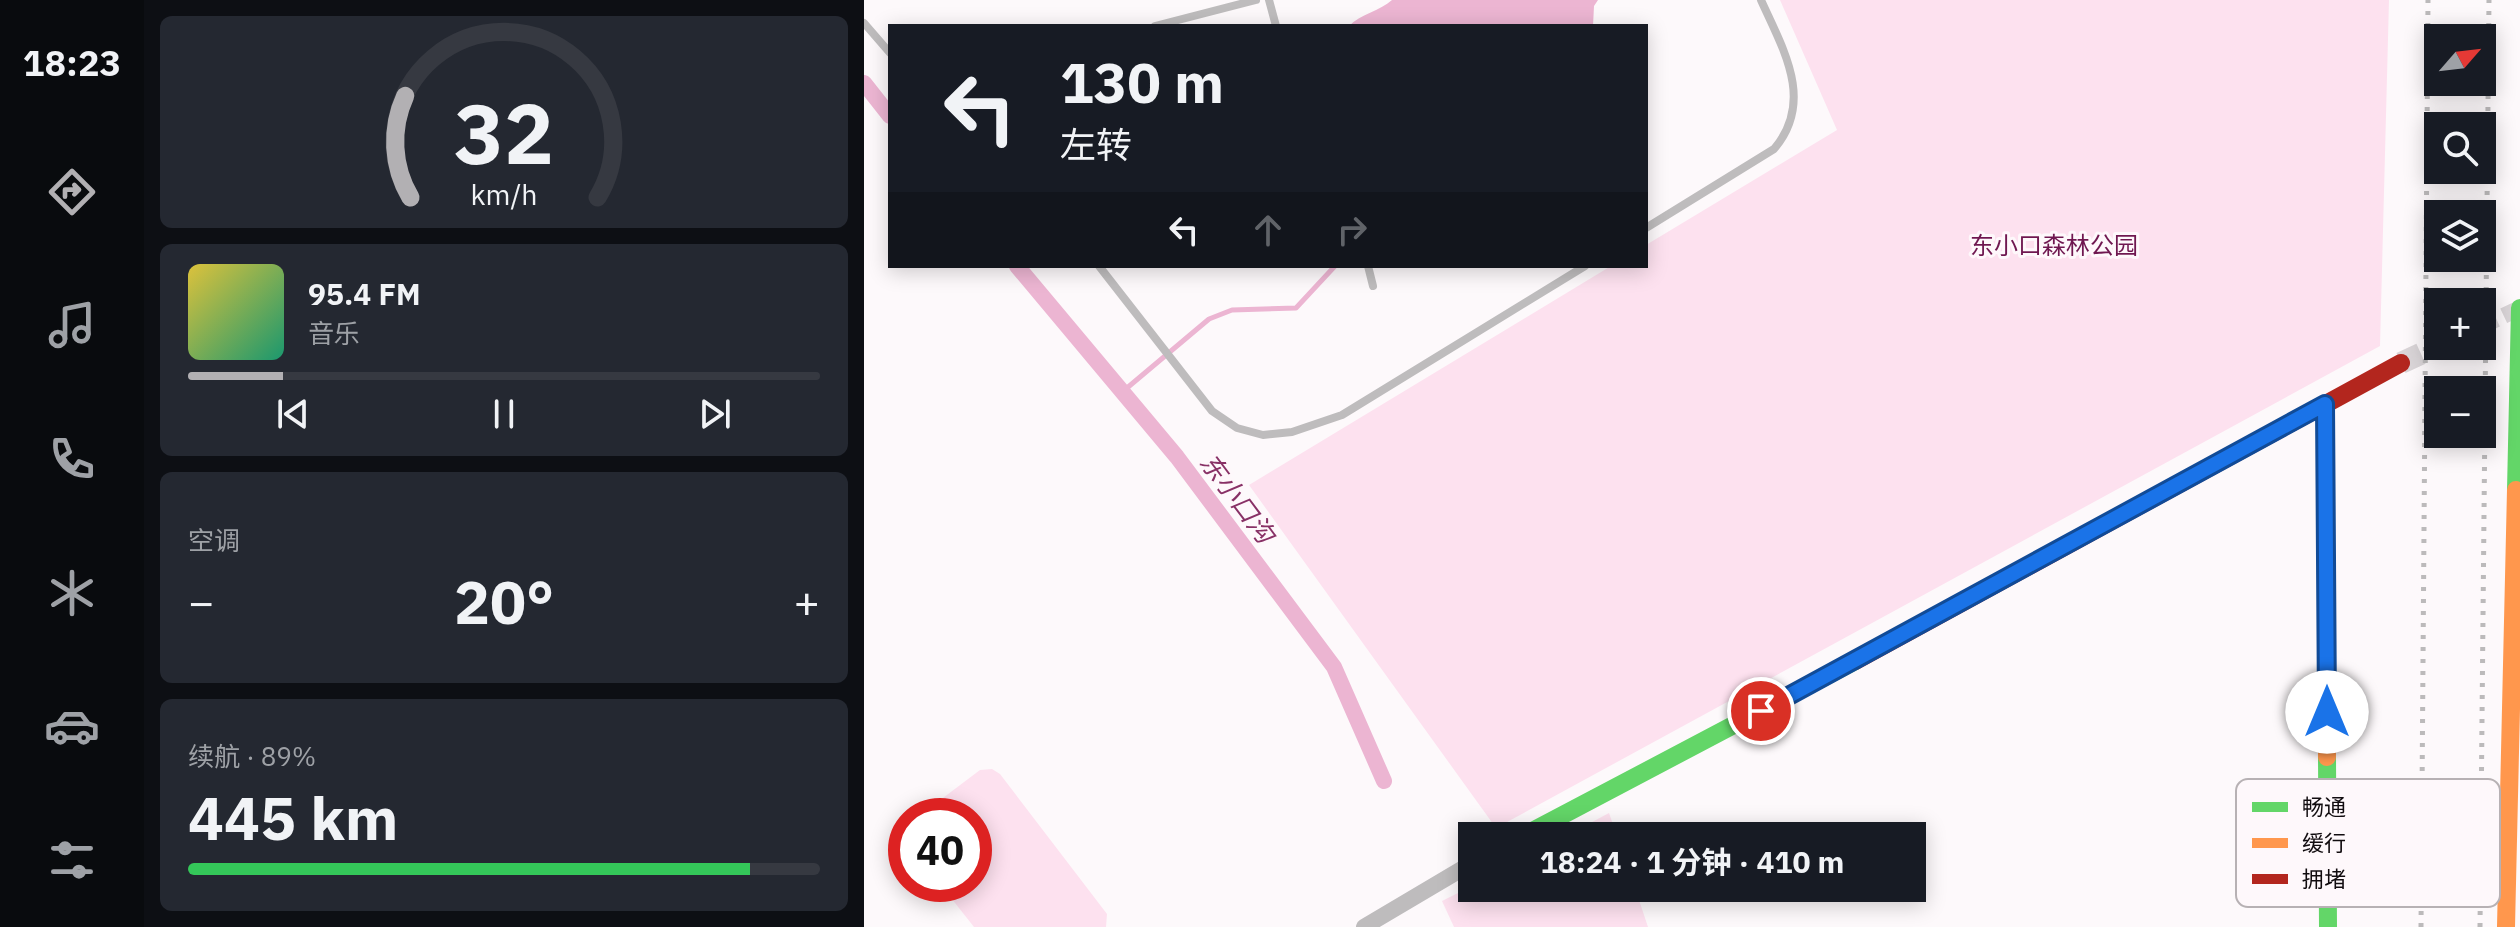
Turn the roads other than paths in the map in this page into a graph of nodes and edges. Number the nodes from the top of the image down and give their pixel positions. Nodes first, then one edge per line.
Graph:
1 (1256, 0) edge
2 (1269, 0) edge
3 (1761, 0) edge
4 (864, 23) edge
5 (1163, 24) edge
6 (1275, 24) edge
7 (888, 51) edge
8 (1648, 227) edge
9 (1101, 268) edge
10 (1368, 268) edge
11 (1582, 268) edge
12 (1373, 286) dead end
13 (2520, 308) edge
14 (2401, 363) tunnel mouth
15 (2325, 404) junction
16 (2517, 510) edge
17 (2327, 779) edge
18 (1550, 822) edge
19 (1458, 871) edge
20 (2328, 907) edge
21 (1364, 927) edge
22 (2328, 927) edge
23 (2506, 927) edge

1 - 5 lane
2 - 6 lane
3 - 8 lane
4 - 7 lane
9 - 11 lane
10 - 12 lane
13 - 16 street
14 - 15 street
15 - 17 street
15 - 18 street
16 - 23 street
19 - 21 street
20 - 22 street

